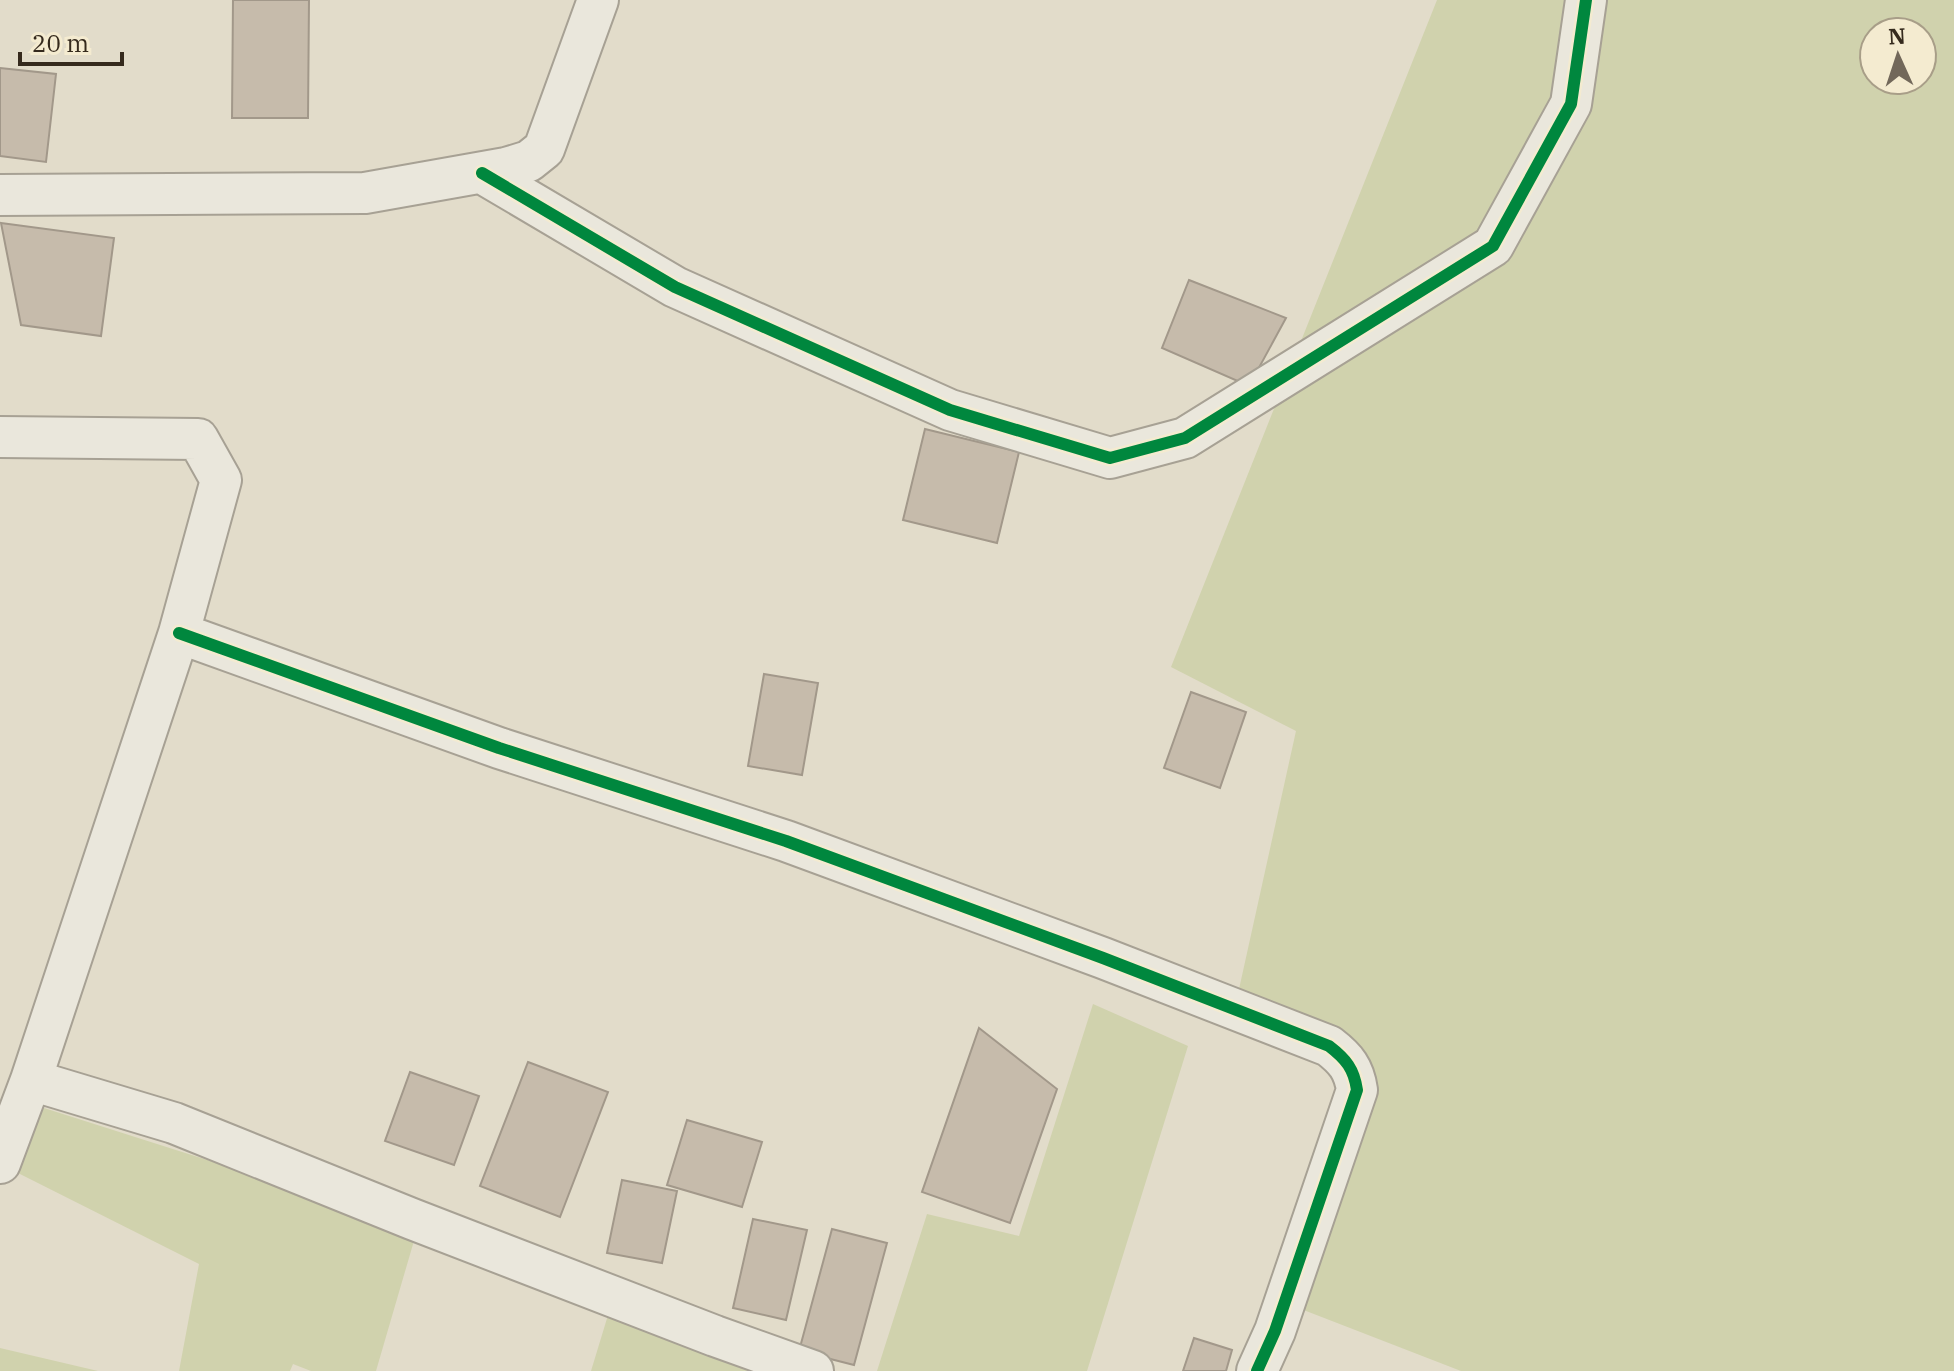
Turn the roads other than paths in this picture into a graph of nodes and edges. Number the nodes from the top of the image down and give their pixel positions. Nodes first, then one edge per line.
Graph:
1 (598, 0) edge
2 (1586, 0) edge
3 (482, 173) junction
4 (0, 195) edge
5 (0, 437) edge
6 (179, 633) junction
7 (31, 1080) junction
8 (0, 1163) edge
9 (813, 1371) edge
10 (1257, 1371) edge

1 - 3 street
2 - 3 street
3 - 4 street
5 - 6 street
6 - 7 street
6 - 10 street
7 - 8 street
7 - 9 street

